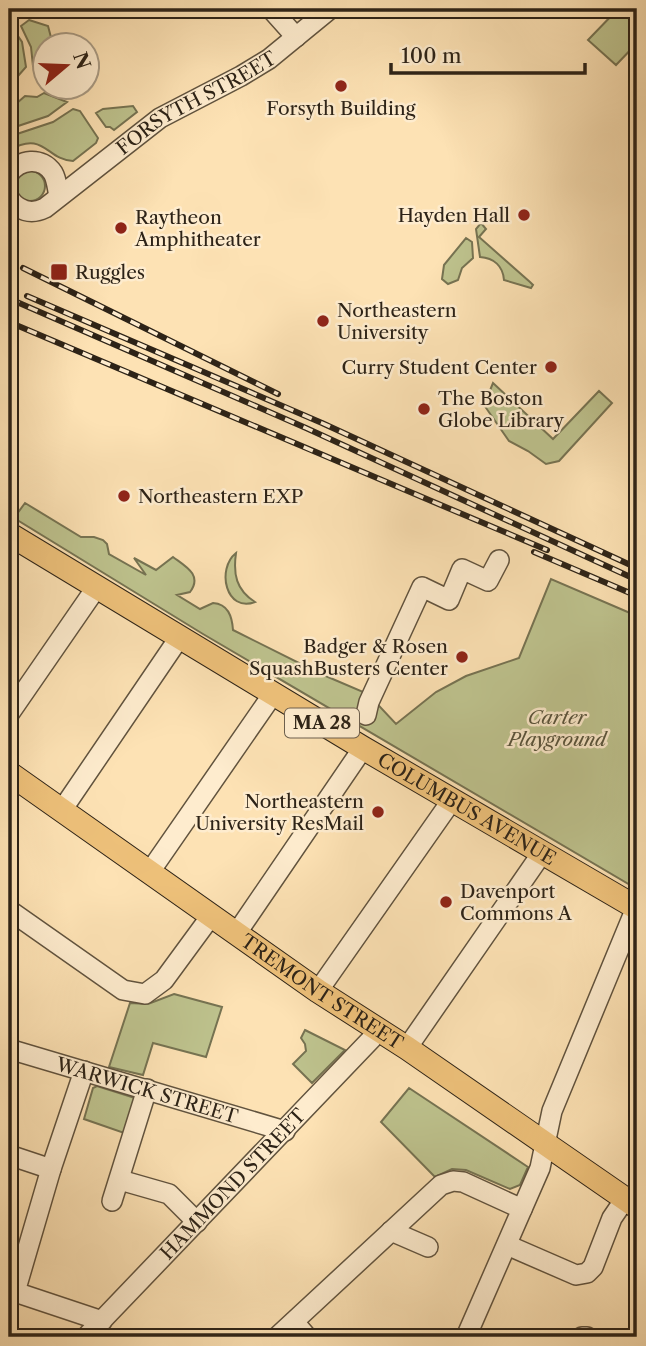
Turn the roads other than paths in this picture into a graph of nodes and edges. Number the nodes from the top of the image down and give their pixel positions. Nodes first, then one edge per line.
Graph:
1 (271, 9) edge
2 (330, 9) edge
3 (296, 37) junction
4 (9, 174) edge
5 (59, 196) junction
6 (9, 198) edge
7 (9, 534) edge
8 (499, 560) dead end
9 (96, 588) junction
10 (179, 638) junction
11 (273, 694) junction
12 (9, 714) edge
13 (366, 715) dead end
14 (363, 748) junction
15 (9, 773) edge
16 (452, 800) junction
17 (62, 810) junction
18 (542, 853) junction
19 (149, 873) junction
20 (637, 908) edge
21 (9, 910) edge
22 (211, 916) junction
23 (236, 934) junction
24 (318, 991) junction
25 (380, 1030) junction
26 (407, 1048) junction
27 (9, 1049) edge
28 (84, 1071) junction
29 (147, 1089) junction
30 (285, 1131) junction
31 (545, 1142) junction
32 (9, 1155) edge
33 (51, 1168) junction
34 (120, 1180) junction
35 (112, 1201) dead end
36 (631, 1203) edge
37 (522, 1209) junction
38 (198, 1222) junction
39 (391, 1231) junction
40 (507, 1245) junction
41 (428, 1247) dead end
42 (102, 1321) junction
43 (293, 1322) junction
44 (86, 1337) edge
45 (277, 1337) edge
46 (307, 1337) edge
47 (466, 1337) edge

1 - 3 street
2 - 3 street, FORSYTH STREET
3 - 5 street, FORSYTH STREET
4 - 5 street
5 - 6 street, FORSYTH STREET
7 - 9 main road, COLUMBUS AVENUE / MA 28
8 - 13 street
9 - 10 main road, COLUMBUS AVENUE / MA 28
9 - 12 street
10 - 11 main road, COLUMBUS AVENUE / MA 28
10 - 17 street
11 - 14 main road, COLUMBUS AVENUE / MA 28
11 - 19 street
14 - 16 main road, COLUMBUS AVENUE / MA 28
14 - 23 street
15 - 17 main road, TREMONT STREET
16 - 18 main road, COLUMBUS AVENUE / MA 28
16 - 24 street
17 - 19 main road, TREMONT STREET
18 - 20 main road, COLUMBUS AVENUE / MA 28
18 - 26 street
19 - 22 main road, TREMONT STREET
20 - 31 street
21 - 22 street
22 - 23 main road, TREMONT STREET
23 - 24 main road, TREMONT STREET
24 - 25 main road, TREMONT STREET
25 - 26 main road, TREMONT STREET
25 - 30 street, HAMMOND STREET
26 - 31 main road, TREMONT STREET
27 - 28 street, WARWICK STREET
28 - 29 street, WARWICK STREET
28 - 33 street
29 - 30 street, WARWICK STREET
29 - 34 street
30 - 38 street, HAMMOND STREET
31 - 36 main road, TREMONT STREET
31 - 37 street
32 - 33 street
33 - 42 street
34 - 35 street
34 - 38 street
36 - 40 street
37 - 39 street
37 - 40 street
38 - 42 street, HAMMOND STREET
39 - 41 street
39 - 43 street
40 - 47 street
42 - 44 street, HAMMOND STREET
43 - 45 street
43 - 46 street

